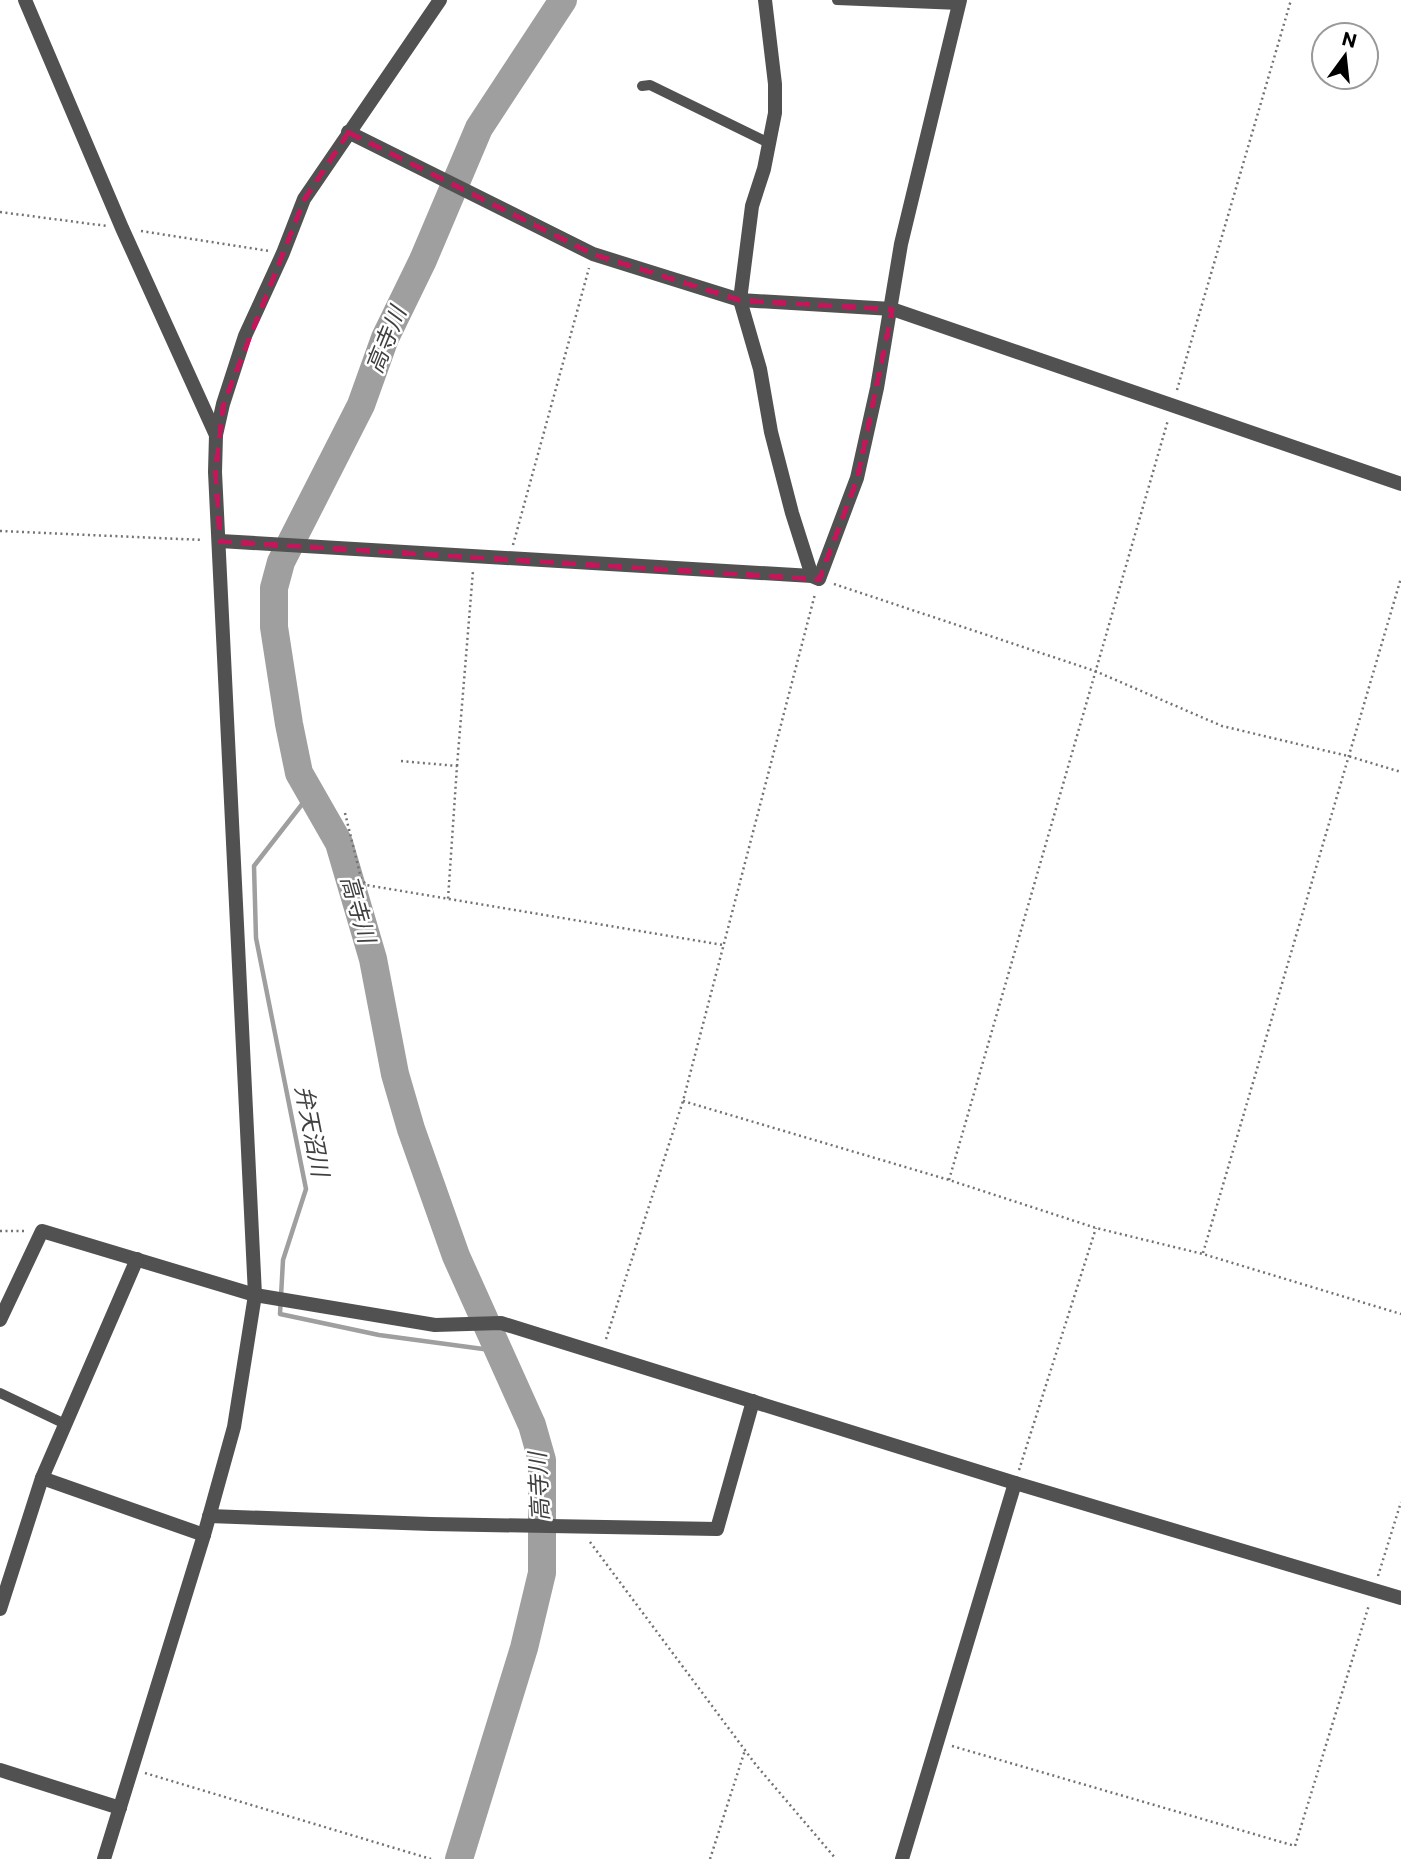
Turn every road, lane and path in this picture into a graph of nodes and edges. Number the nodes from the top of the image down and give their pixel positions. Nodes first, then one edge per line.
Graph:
1 (25, 0) edge
2 (440, 0) edge
3 (765, 0) edge
4 (837, 0) edge
5 (1291, 0) edge
6 (960, 2) edge
7 (642, 86) dead end
8 (348, 132) junction
9 (769, 143) junction
10 (0, 212) edge
11 (122, 228) junction
12 (283, 253) junction
13 (593, 254) junction
14 (740, 300) junction
15 (892, 309) junction
16 (1172, 406) junction
17 (216, 436) junction
18 (1401, 484) edge
19 (0, 531) edge
20 (220, 541) junction
21 (474, 556) junction
22 (509, 558) junction
23 (815, 578) junction
24 (1401, 578) edge
25 (1095, 671) junction
26 (1348, 756) junction
27 (401, 761) dead end
28 (457, 766) junction
29 (1401, 772) edge
30 (345, 813) dead end
31 (448, 899) junction
32 (724, 945) junction
33 (683, 1101) junction
34 (949, 1180) junction
35 (1096, 1228) junction
36 (0, 1231) edge
37 (42, 1231) junction
38 (1202, 1254) junction
39 (137, 1259) junction
40 (255, 1295) junction
41 (1401, 1314) edge
42 (0, 1320) edge
43 (601, 1354) junction
44 (0, 1393) edge
45 (753, 1401) junction
46 (65, 1424) junction
47 (42, 1478) junction
48 (1015, 1483) junction
49 (1401, 1502) edge
50 (209, 1516) junction
51 (580, 1528) junction
52 (204, 1535) junction
53 (4, 1585) edge
54 (1374, 1590) junction
55 (1401, 1598) edge
56 (0, 1609) edge
57 (937, 1742) junction
58 (745, 1750) junction
59 (132, 1769) junction
60 (0, 1770) edge
61 (120, 1808) junction
62 (104, 1859) edge
63 (431, 1859) edge
64 (710, 1859) edge
65 (836, 1859) edge
66 (902, 1859) edge

1 - 11 street
2 - 8 street
3 - 9 street
4 - 6 lane
5 - 16 path
6 - 15 street
7 - 9 lane
8 - 12 street
8 - 13 street
9 - 14 street
10 - 11 path
11 - 12 path
11 - 17 street
12 - 17 street
13 - 14 street
13 - 22 path
14 - 15 street
14 - 23 street
15 - 16 street
15 - 23 street
16 - 18 street
16 - 25 path
17 - 20 street
19 - 20 path
20 - 21 street
20 - 40 street
21 - 22 street
21 - 28 path
22 - 23 street
23 - 25 path
23 - 32 path
24 - 26 path
25 - 26 path
25 - 34 path
26 - 29 path
26 - 38 path
27 - 28 path
28 - 31 path
30 - 31 path
31 - 32 path
32 - 33 path
33 - 34 path
33 - 43 path
34 - 35 path
35 - 38 path
35 - 48 path
36 - 37 path
37 - 39 street
37 - 42 street
38 - 41 path
39 - 40 street
39 - 46 street
40 - 43 street
40 - 50 street
43 - 45 street
44 - 46 lane
45 - 48 street
45 - 51 street
46 - 47 street
47 - 52 street
47 - 53 street
48 - 54 street
48 - 57 street
49 - 54 path
50 - 51 street
50 - 52 street
51 - 58 path
52 - 59 street
53 - 56 street
54 - 55 street
54 - 57 path
57 - 66 street
58 - 64 path
58 - 65 path
59 - 61 street
59 - 63 path
60 - 61 street
61 - 62 street

